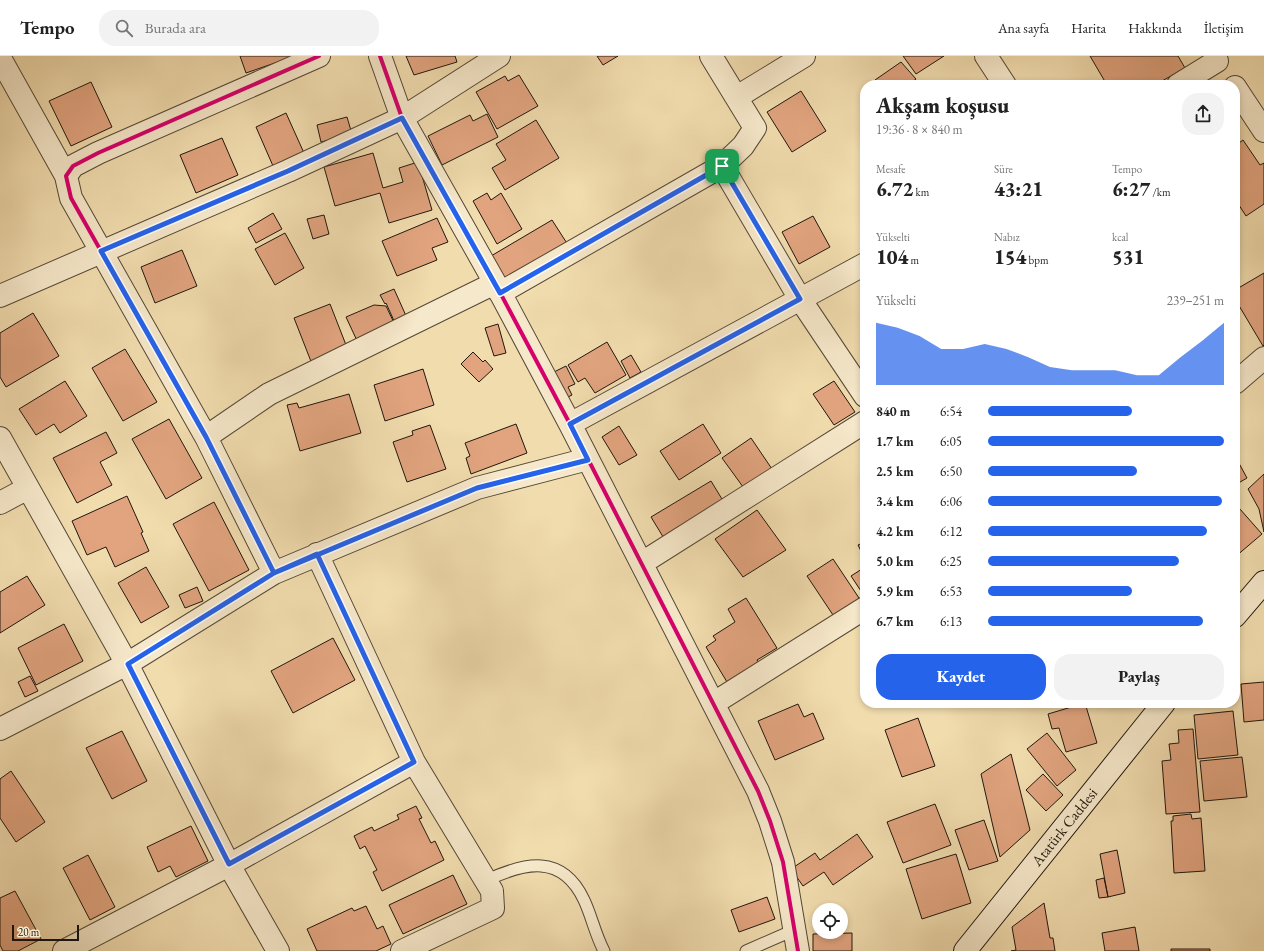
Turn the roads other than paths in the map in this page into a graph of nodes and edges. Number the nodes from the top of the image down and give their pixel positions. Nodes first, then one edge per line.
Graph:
1 (319, 56) edge
2 (380, 56) edge
3 (499, 56) edge
4 (711, 56) edge
5 (804, 56) edge
6 (986, 56) edge
7 (0, 58) edge
8 (1216, 59) edge
9 (1002, 80) edge
10 (1185, 80) edge
11 (1230, 80) edge
12 (1240, 95) edge
13 (737, 97) junction
14 (402, 118) junction
15 (1264, 130) edge
16 (722, 166) junction
17 (66, 176) junction
18 (101, 251) junction
19 (860, 267) edge
20 (497, 288) junction
21 (0, 296) edge
22 (800, 299) junction
23 (1264, 358) edge
24 (1240, 379) edge
25 (860, 389) edge
26 (570, 424) junction
27 (860, 425) edge
28 (206, 437) junction
29 (0, 438) edge
30 (588, 460) junction
31 (28, 488) junction
32 (0, 503) edge
33 (317, 554) junction
34 (642, 563) junction
35 (274, 573) junction
36 (1264, 582) edge
37 (1240, 610) edge
38 (860, 611) edge
39 (128, 664) junction
40 (714, 703) junction
41 (1160, 708) edge
42 (0, 729) edge
43 (414, 762) junction
44 (229, 864) junction
45 (487, 880) junction
46 (796, 941) edge
47 (64, 951) edge
48 (278, 951) edge
49 (402, 951) edge
50 (604, 951) edge
51 (746, 951) edge
52 (965, 951) edge

1 - 17 street
2 - 14 street
3 - 14 street
4 - 13 street
5 - 13 street
6 - 9 street
7 - 17 street
8 - 10 street
8 - 11 street
12 - 15 street
13 - 16 street
14 - 18 street
14 - 20 street
16 - 20 street
16 - 22 street
17 - 18 street
18 - 21 street
18 - 28 street
19 - 22 street
20 - 26 street
20 - 28 street
22 - 25 street
22 - 26 street
23 - 24 street
26 - 30 street
27 - 34 street
28 - 35 street
29 - 31 street
30 - 33 street
30 - 34 street
31 - 32 street
31 - 39 street
33 - 35 street
33 - 43 street
34 - 40 street
35 - 39 street
36 - 37 street
38 - 40 street
39 - 42 street
39 - 44 street
40 - 46 street
41 - 52 street, Atatürk Caddesi
43 - 44 street
43 - 45 street
44 - 47 street
44 - 48 street
45 - 49 street
45 - 50 lane
46 - 51 lane

